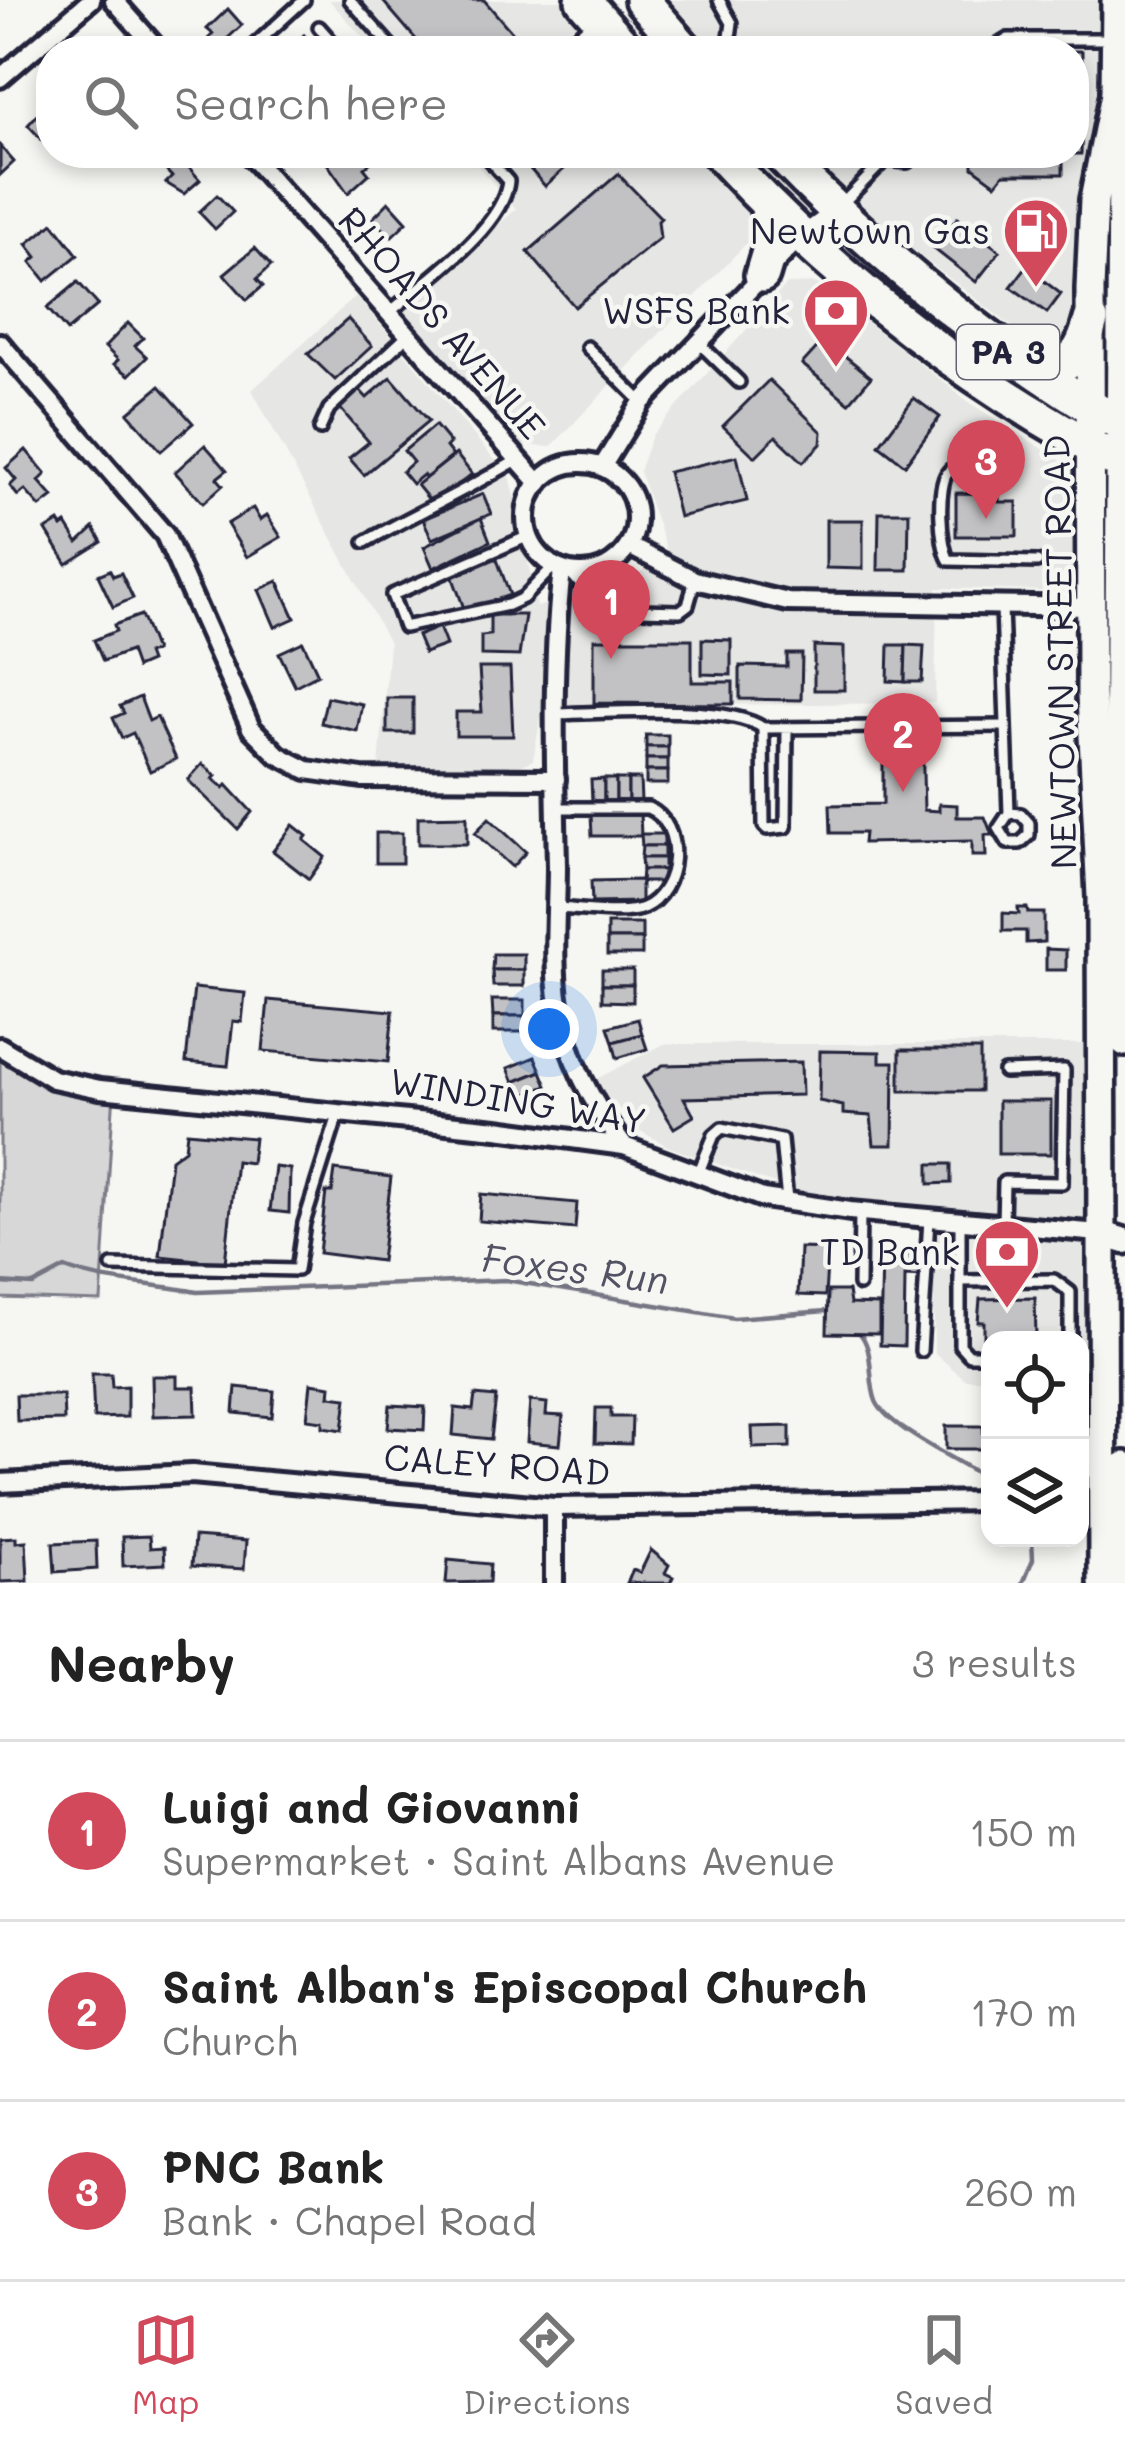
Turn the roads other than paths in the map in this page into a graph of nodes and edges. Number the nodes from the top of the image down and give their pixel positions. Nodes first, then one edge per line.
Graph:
1 (91, 0) edge
2 (114, 0) edge
3 (304, 0) edge
4 (350, 0) edge
5 (642, 0) edge
6 (719, 0) edge
7 (1116, 0) edge
8 (591, 9) edge
9 (319, 27) dead end
10 (49, 36) edge
11 (146, 36) edge
12 (264, 36) edge
13 (327, 36) edge
14 (382, 36) edge
15 (572, 36) edge
16 (615, 36) edge
17 (673, 36) edge
18 (730, 36) edge
19 (1089, 39) edge
20 (1116, 39) junction
21 (36, 47) edge
22 (0, 78) edge
23 (1115, 94) junction
24 (1123, 149) edge
25 (269, 168) edge
26 (496, 168) edge
27 (732, 168) edge
28 (794, 168) edge
29 (877, 168) edge
30 (768, 206) junction
31 (836, 211) junction
32 (800, 237) junction
33 (763, 275) junction
34 (388, 313) junction
35 (1090, 320) junction
36 (408, 335) junction
37 (698, 342) junction
38 (0, 343) edge
39 (587, 347) dead end
40 (1025, 364) junction
41 (740, 382) dead end
42 (642, 402) junction
43 (1112, 420) edge
44 (320, 429) dead end
45 (982, 447) dead end
46 (1112, 458) edge
47 (518, 459) junction
48 (602, 467) junction
49 (539, 483) junction
50 (529, 536) junction
51 (364, 542) dead end
52 (629, 546) junction
53 (1037, 562) dead end
54 (562, 570) junction
55 (695, 580) junction
56 (1003, 607) junction
57 (1091, 607) junction
58 (1122, 626) edge
59 (556, 714) junction
60 (1122, 714) edge
61 (1006, 726) junction
62 (763, 728) junction
63 (787, 729) junction
64 (556, 779) junction
65 (1122, 805) edge
66 (556, 808) junction
67 (1009, 814) dead end
68 (1123, 897) edge
69 (557, 908) junction
70 (1125, 1011) edge
71 (1125, 1042) edge
72 (0, 1047) edge
73 (1004, 1072) dead end
74 (339, 1112) junction
75 (623, 1146) junction
76 (698, 1174) junction
77 (787, 1202) junction
78 (860, 1211) junction
79 (929, 1218) junction
80 (960, 1220) junction
81 (1003, 1224) junction
82 (1116, 1233) edge
83 (112, 1266) dead end
84 (960, 1281) junction
85 (859, 1286) dead end
86 (1070, 1331) edge
87 (921, 1351) dead end
88 (981, 1355) edge
89 (1125, 1466) edge
90 (0, 1483) edge
91 (1103, 1499) edge
92 (981, 1501) edge
93 (554, 1507) junction
94 (554, 1583) edge
95 (1103, 1583) edge
96 (1124, 1583) edge

1 - 10 street
2 - 11 street
3 - 12 lane
4 - 14 lane
5 - 17 highway
6 - 18 lane
7 - 20 main road
8 - 15 lane
8 - 16 highway
9 - 13 lane
19 - 20 lane
20 - 23 main road
21 - 22 street
23 - 24 main road, NEWTOWN STREET ROAD
23 - 35 main road, NEWTOWN STREET ROAD
24 - 43 main road, NEWTOWN STREET ROAD
25 - 34 street, RHOADS AVENUE
26 - 34 lane
27 - 30 highway, PA 3
28 - 31 highway, PA 3
29 - 31 lane
30 - 32 highway, PA 3
30 - 33 highway
31 - 32 street
31 - 40 highway, PA 3
32 - 33 street
32 - 46 highway, PA 3
33 - 37 street
34 - 36 street, RHOADS AVENUE
35 - 40 highway
35 - 43 main road, NEWTOWN STREET ROAD
36 - 44 lane
36 - 47 street, RHOADS AVENUE
37 - 41 lane
37 - 42 street
38 - 64 street
39 - 42 lane
40 - 43 highway, PA 3
42 - 48 street
43 - 46 main road, NEWTOWN STREET ROAD
45 - 53 lane
46 - 57 main road, NEWTOWN STREET ROAD
46 - 58 main road, NEWTOWN STREET ROAD
47 - 49 street, RHOADS AVENUE
47 - 51 lane
48 - 49 street
48 - 52 street
49 - 50 street
50 - 54 street
50 - 54 lane
52 - 54 street
52 - 55 street
54 - 55 lane
54 - 59 street
55 - 56 street
56 - 57 street
56 - 61 lane
57 - 82 main road, NEWTOWN STREET ROAD
58 - 60 main road, NEWTOWN STREET ROAD
59 - 62 lane
59 - 64 street
60 - 65 main road, NEWTOWN STREET ROAD
61 - 63 lane
61 - 67 lane
62 - 63 lane
62 - 63 lane
64 - 66 street
65 - 68 main road, NEWTOWN STREET ROAD
66 - 69 street
66 - 69 lane
68 - 70 main road, NEWTOWN STREET ROAD
69 - 75 street
70 - 71 main road, NEWTOWN STREET ROAD
72 - 74 street, WINDING WAY
73 - 81 lane
74 - 75 street, WINDING WAY
74 - 83 lane
75 - 76 street, WINDING WAY
76 - 77 street, WINDING WAY
76 - 77 lane
77 - 78 street, WINDING WAY
78 - 79 street, WINDING WAY
78 - 85 lane
79 - 80 street, WINDING WAY
79 - 87 lane
80 - 81 street, WINDING WAY
80 - 84 lane
81 - 82 street, WINDING WAY
82 - 91 main road, NEWTOWN STREET ROAD
84 - 86 lane
84 - 88 lane
89 - 91 main road, NEWTOWN STREET ROAD
90 - 93 street, CALEY ROAD
91 - 95 main road, NEWTOWN STREET ROAD
91 - 96 main road, NEWTOWN STREET ROAD
92 - 93 street, CALEY ROAD
93 - 94 street

